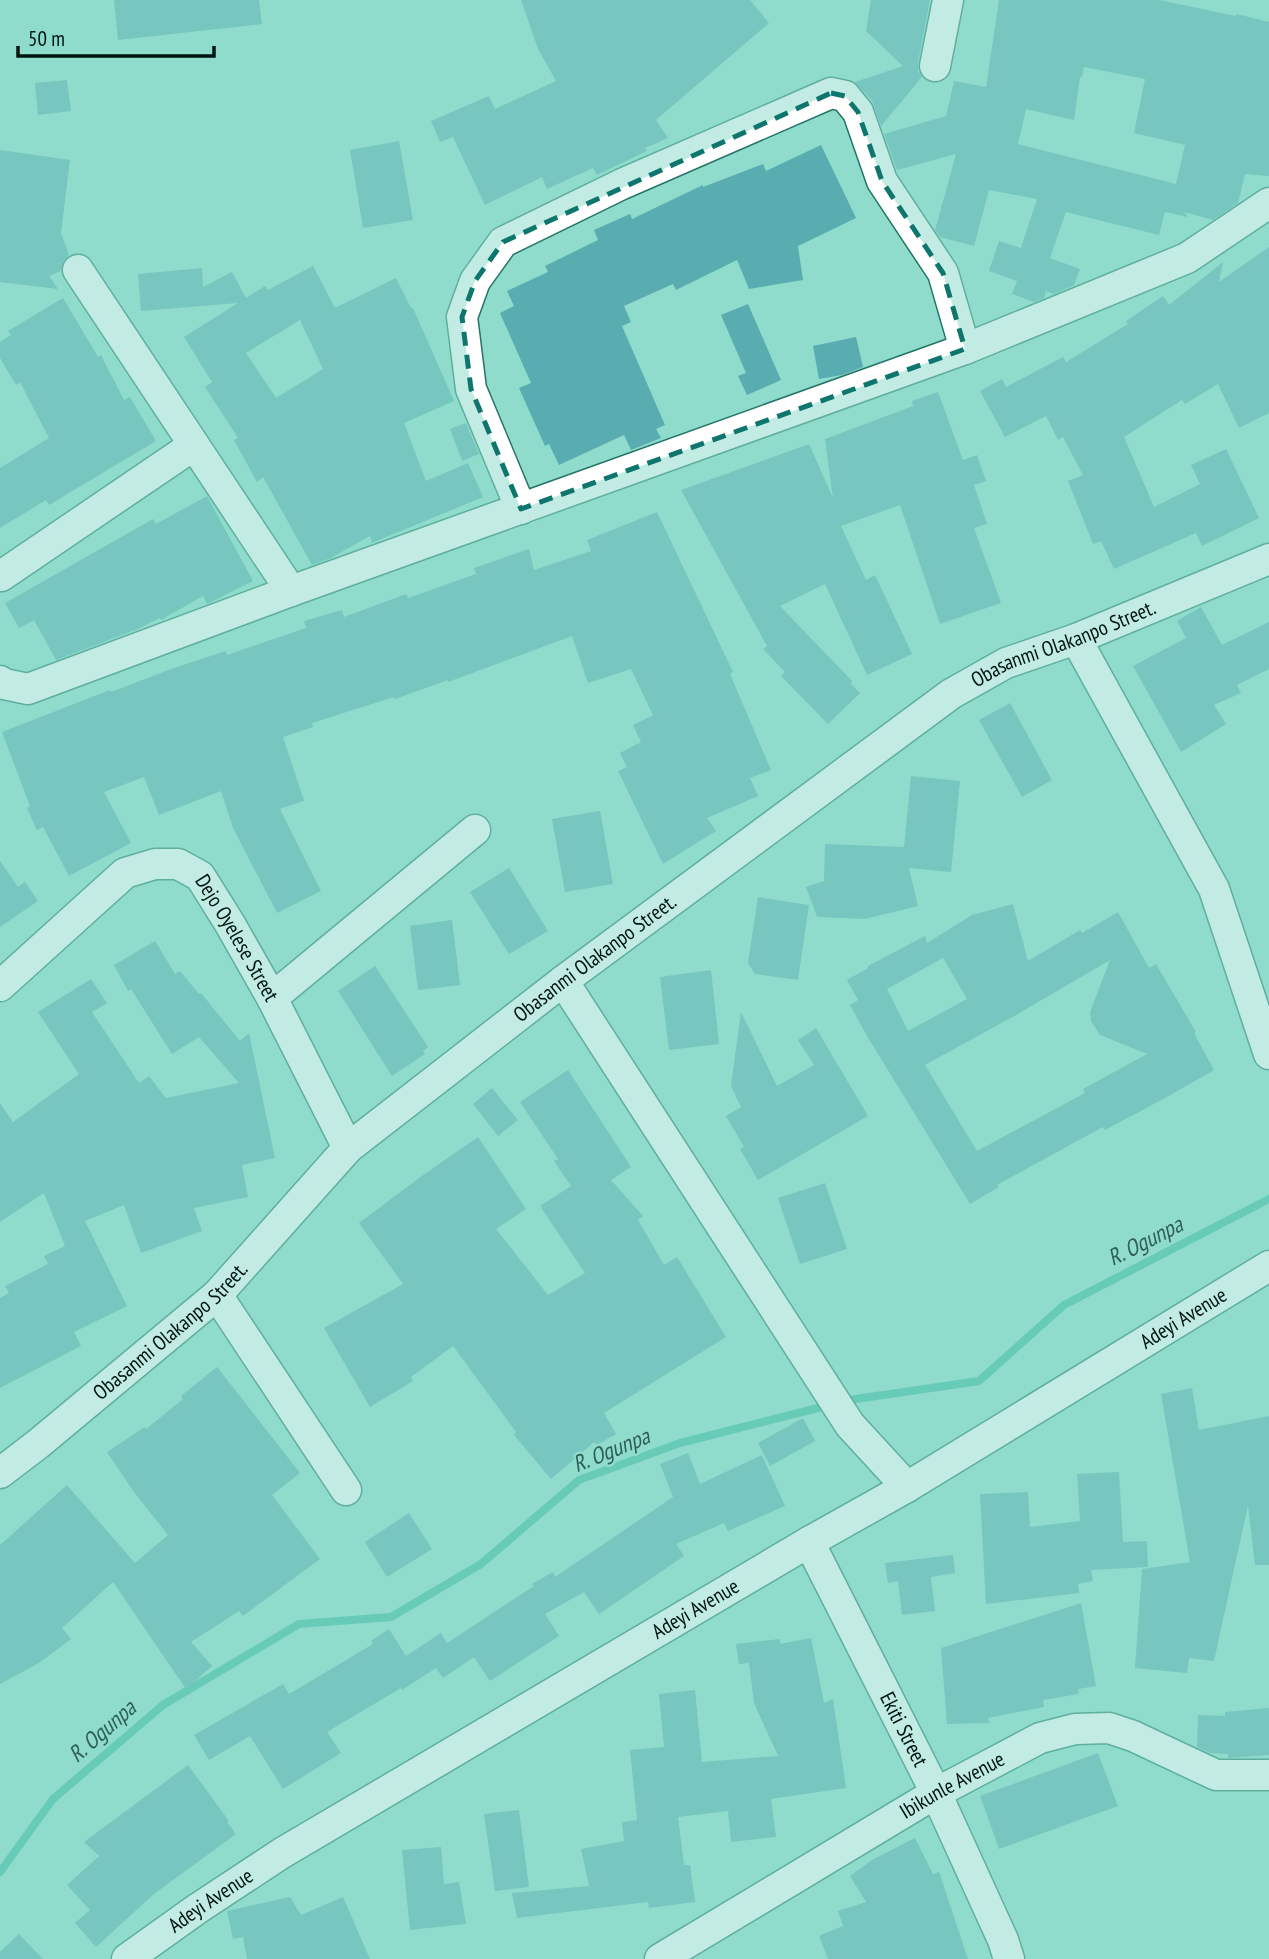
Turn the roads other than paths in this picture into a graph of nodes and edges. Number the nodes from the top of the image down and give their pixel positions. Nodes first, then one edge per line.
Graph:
1 (948, 0) edge
2 (935, 66) dead end
3 (1269, 203) edge
4 (78, 270) dead end
5 (965, 349) junction
6 (194, 445) junction
7 (521, 509) junction
8 (1269, 559) edge
9 (1, 576) edge
10 (291, 591) junction
11 (1076, 639) junction
12 (0, 681) edge
13 (475, 830) dead end
14 (563, 981) junction
15 (0, 986) edge
16 (272, 998) junction
17 (1269, 1054) edge
18 (348, 1148) junction
19 (1269, 1266) edge
20 (217, 1295) junction
21 (0, 1473) edge
22 (907, 1487) junction
23 (346, 1490) dead end
24 (809, 1542) junction
25 (1269, 1775) edge
26 (936, 1793) junction
27 (127, 1959) edge
28 (660, 1959) edge
29 (1009, 1959) edge

1 - 2 street
3 - 5 street
4 - 6 street
5 - 7 street
5 - 7 street
6 - 9 street
6 - 10 street
7 - 10 street
8 - 11 street, Obasanmi Olakanpo Street.
10 - 12 street
11 - 14 street, Obasanmi Olakanpo Street.
11 - 17 street
13 - 16 street
14 - 18 street, Obasanmi Olakanpo Street.
14 - 22 street
15 - 16 street, Dejo Oyelese Street
16 - 18 street, Dejo Oyelese Street
18 - 20 street, Obasanmi Olakanpo Street.
19 - 22 street, Adeyi Avenue
20 - 21 street, Obasanmi Olakanpo Street.
20 - 23 street
22 - 24 street, Adeyi Avenue
24 - 26 street, Ekiti Street
24 - 27 street, Adeyi Avenue
25 - 26 street, Ibikunle Avenue
26 - 28 street, Ibikunle Avenue
26 - 29 street, Ekiti Street

